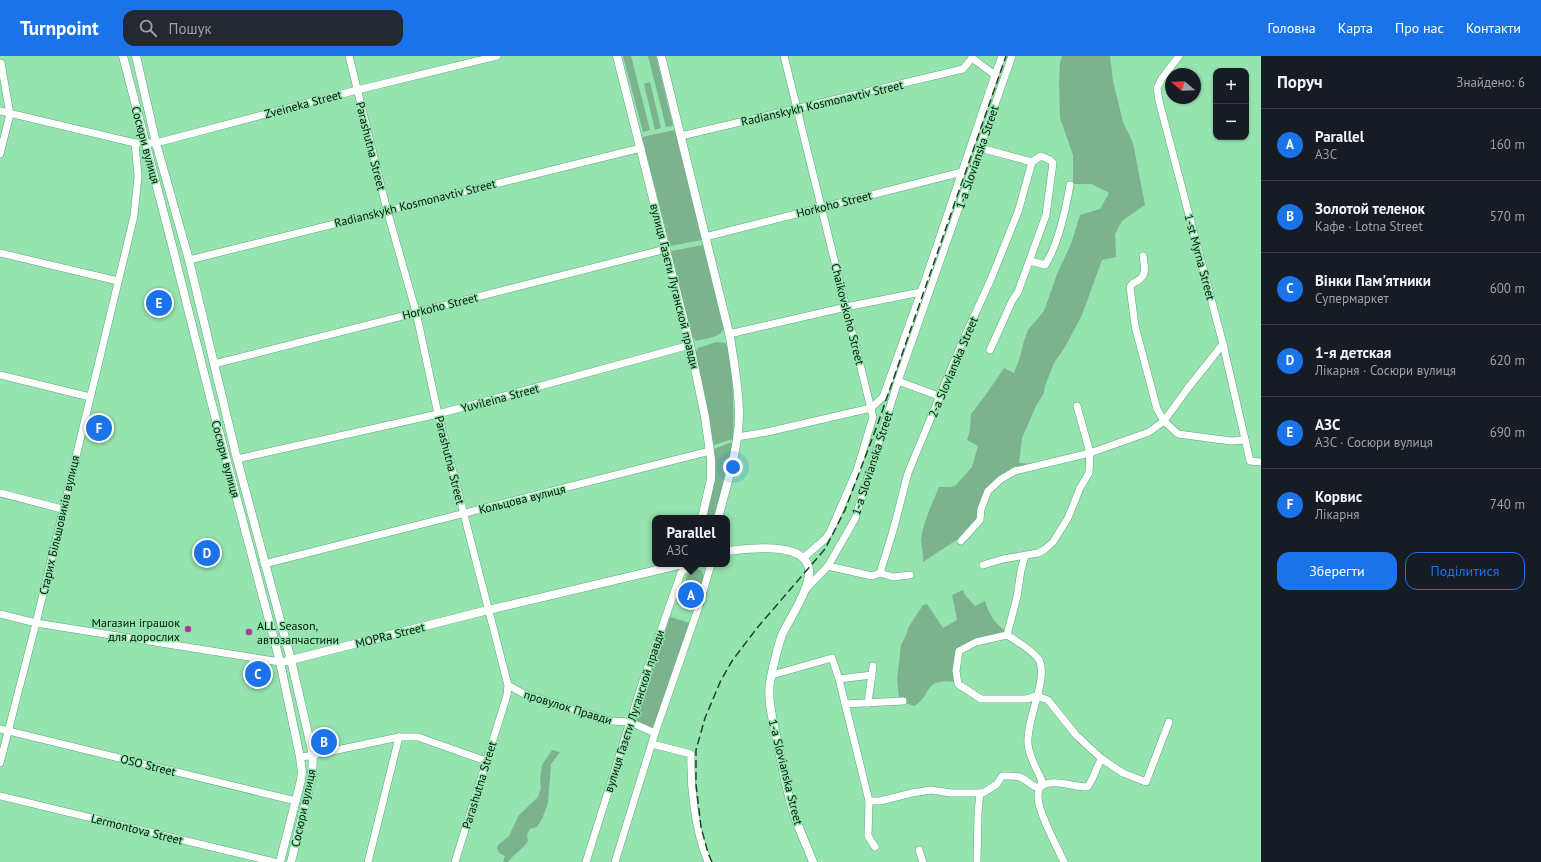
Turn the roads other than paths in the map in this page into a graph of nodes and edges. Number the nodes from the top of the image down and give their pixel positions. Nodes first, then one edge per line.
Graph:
1 (123, 56) edge
2 (136, 56) edge
3 (349, 56) edge
4 (497, 56) edge
5 (618, 56) edge
6 (661, 56) edge
7 (784, 56) edge
8 (1002, 56) edge
9 (1012, 56) edge
10 (1179, 56) edge
11 (971, 57) edge
12 (1, 63) dead end
13 (995, 76) junction
14 (357, 90) junction
15 (797, 109) junction
16 (0, 111) edge
17 (10, 114) junction
18 (681, 136) junction
19 (135, 143) junction
20 (156, 143) junction
21 (145, 144) junction
22 (641, 148) junction
23 (980, 148) junction
24 (0, 154) edge
25 (1032, 162) junction
26 (962, 172) junction
27 (1070, 185) dead end
28 (821, 207) junction
29 (387, 210) junction
30 (705, 237) junction
31 (666, 249) junction
32 (0, 253) edge
33 (1143, 256) dead end
34 (189, 260) junction
35 (1030, 261) junction
36 (118, 281) junction
37 (921, 292) junction
38 (846, 307) junction
39 (416, 312) junction
40 (729, 334) junction
41 (1223, 344) junction
42 (690, 345) junction
43 (990, 350) dead end
44 (214, 364) junction
45 (0, 375) edge
46 (898, 381) junction
47 (90, 397) junction
48 (941, 397) junction
49 (1077, 406) dead end
50 (871, 408) junction
51 (438, 414) junction
52 (1164, 421) junction
53 (737, 437) junction
54 (1245, 440) junction
55 (710, 451) junction
56 (1090, 453) junction
57 (237, 460) junction
58 (1261, 462) edge
59 (0, 493) edge
60 (62, 509) junction
61 (464, 514) junction
62 (703, 515) edge
63 (719, 515) edge
64 (961, 541) dead end
65 (730, 551) edge
66 (1025, 556) junction
67 (803, 558) junction
68 (264, 564) junction
69 (983, 565) dead end
70 (828, 566) junction
71 (670, 567) edge
72 (687, 567) edge
73 (710, 567) edge
74 (880, 573) junction
75 (910, 575) dead end
76 (806, 589) junction
77 (488, 610) junction
78 (0, 614) edge
79 (36, 623) junction
80 (1007, 635) junction
81 (286, 661) junction
82 (873, 666) dead end
83 (772, 674) junction
84 (872, 675) junction
85 (839, 679) junction
86 (508, 685) junction
87 (1037, 696) junction
88 (903, 700) dead end
89 (868, 703) junction
90 (845, 704) junction
91 (630, 722) junction
92 (1169, 722) dead end
93 (0, 729) edge
94 (9, 731) junction
95 (655, 733) junction
96 (399, 737) junction
97 (652, 744) junction
98 (313, 755) junction
99 (300, 757) junction
100 (1102, 759) junction
101 (486, 761) junction
102 (0, 763) edge
103 (1039, 788) junction
104 (980, 793) junction
105 (0, 796) edge
106 (296, 801) junction
107 (869, 801) junction
108 (875, 847) dead end
109 (919, 850) dead end
110 (274, 862) edge
111 (280, 862) edge
112 (291, 862) edge
113 (368, 862) edge
114 (455, 862) edge
115 (586, 862) edge
116 (615, 862) edge
117 (708, 862) edge
118 (813, 862) edge
119 (923, 862) edge
120 (977, 862) edge
121 (1064, 862) edge

1 - 21 street, Сосюри вулиця
2 - 20 street, Сосюри вулиця
3 - 14 street, Parashutna Street
4 - 14 street, Zveineka Street
5 - 22 street, вулиця Газєти Луганской правди
6 - 18 street
7 - 15 street, Chaikovskoho Street
8 - 13 street
9 - 23 street, 1-a Slovianska Street
10 - 41 street, 1-st Myrna Street
11 - 13 street
11 - 15 street, Radianskykh Kosmonavtiv Street
12 - 17 street
13 - 26 street
14 - 20 street, Zveineka Street
14 - 29 street, Parashutna Street
15 - 18 street, Radianskykh Kosmonavtiv Street
15 - 28 street, Chaikovskoho Street
16 - 17 street
17 - 19 street
17 - 24 street
18 - 30 street
19 - 21 street
19 - 36 street, Старих Більшовиків вулиця
20 - 21 street
20 - 34 street, Сосюри вулиця
21 - 81 street, Сосюри вулиця
22 - 29 street, Radianskykh Kosmonavtiv Street
22 - 31 street, вулиця Газєти Луганской правди
23 - 25 street
23 - 46 street, 1-a Slovianska Street
25 - 35 street
25 - 48 street, 2-a Slovianska Street
26 - 28 street, Horkoho Street
26 - 37 street
27 - 35 street
28 - 30 street, Horkoho Street
28 - 38 street, Chaikovskoho Street
29 - 34 street, Radianskykh Kosmonavtiv Street
29 - 39 street, Parashutna Street
30 - 40 street
31 - 39 street, Horkoho Street
31 - 42 street, вулиця Газєти Луганской правди
32 - 36 street
33 - 52 street
34 - 44 street, Сосюри вулиця
35 - 43 street
36 - 47 street, Старих Більшовиків вулиця
37 - 38 street
37 - 50 street
38 - 40 street
38 - 50 street, Chaikovskoho Street
39 - 44 street, Horkoho Street
39 - 51 street, Parashutna Street
40 - 53 street
41 - 52 street
41 - 54 street, 1-st Myrna Street
42 - 51 street, Yuvileina Street
42 - 55 street, вулиця Газєти Луганской правди
44 - 57 street, Сосюри вулиця
45 - 47 street
46 - 48 street
46 - 70 street, 1-a Slovianska Street
47 - 60 street, Старих Більшовиків вулиця
48 - 74 street, 2-a Slovianska Street
49 - 56 street
50 - 53 street
50 - 67 street, Chaikovskoho Street
51 - 57 street, Yuvileina Street
51 - 61 street, Parashutna Street
52 - 54 street
52 - 56 street
53 - 63 street
54 - 58 street, 1-st Myrna Street
55 - 61 street, Кольцова вулиця
55 - 62 street, вулиця Газєти Луганской правди
56 - 64 street
56 - 66 street
57 - 68 street, Сосюри вулиця
59 - 60 street
60 - 79 street, Старих Більшовиків вулиця
61 - 68 street, Кольцова вулиця
61 - 77 street, Parashutna Street
65 - 67 street
66 - 69 street
66 - 80 street
67 - 76 street
68 - 81 street, Сосюри вулиця
70 - 74 street
70 - 76 street, 1-a Slovianska Street
71 - 77 street, MOPRa Street
72 - 91 street, вулиця Газєти Луганской правди
73 - 95 street
74 - 75 street
76 - 83 street, 1-a Slovianska Street
77 - 81 street, MOPRa Street
77 - 86 street, Parashutna Street
78 - 79 street, MOPRa Street
79 - 81 street, MOPRa Street
79 - 94 street, Старих Більшовиків вулиця
80 - 87 street
80 - 87 street
81 - 98 street, Сосюри вулиця
81 - 99 street, Сосюри вулиця
82 - 84 street
83 - 85 street
83 - 118 street, 1-a Slovianska Street
84 - 85 street
84 - 89 street
85 - 90 street
86 - 91 street, провулок Правди
86 - 101 street, Parashutna Street
87 - 100 street
87 - 103 street
88 - 89 street
89 - 90 street
90 - 107 street
91 - 95 street
91 - 115 street, вулиця Газєти Луганской правди
92 - 100 street
93 - 94 street, OSO Street
94 - 102 street, Старих Більшовиків вулиця
94 - 106 street, OSO Street
95 - 97 street
96 - 98 street
96 - 101 street
96 - 113 street
97 - 116 street
97 - 117 street
98 - 99 street
98 - 112 street, Сосюри вулиця
99 - 106 street, Сосюри вулиця
100 - 103 street
101 - 114 street, Parashutna Street
103 - 104 street
103 - 121 street
104 - 107 street
104 - 120 street
105 - 110 street, Lermontova Street
106 - 111 street, Сосюри вулиця
107 - 108 street
109 - 119 street

